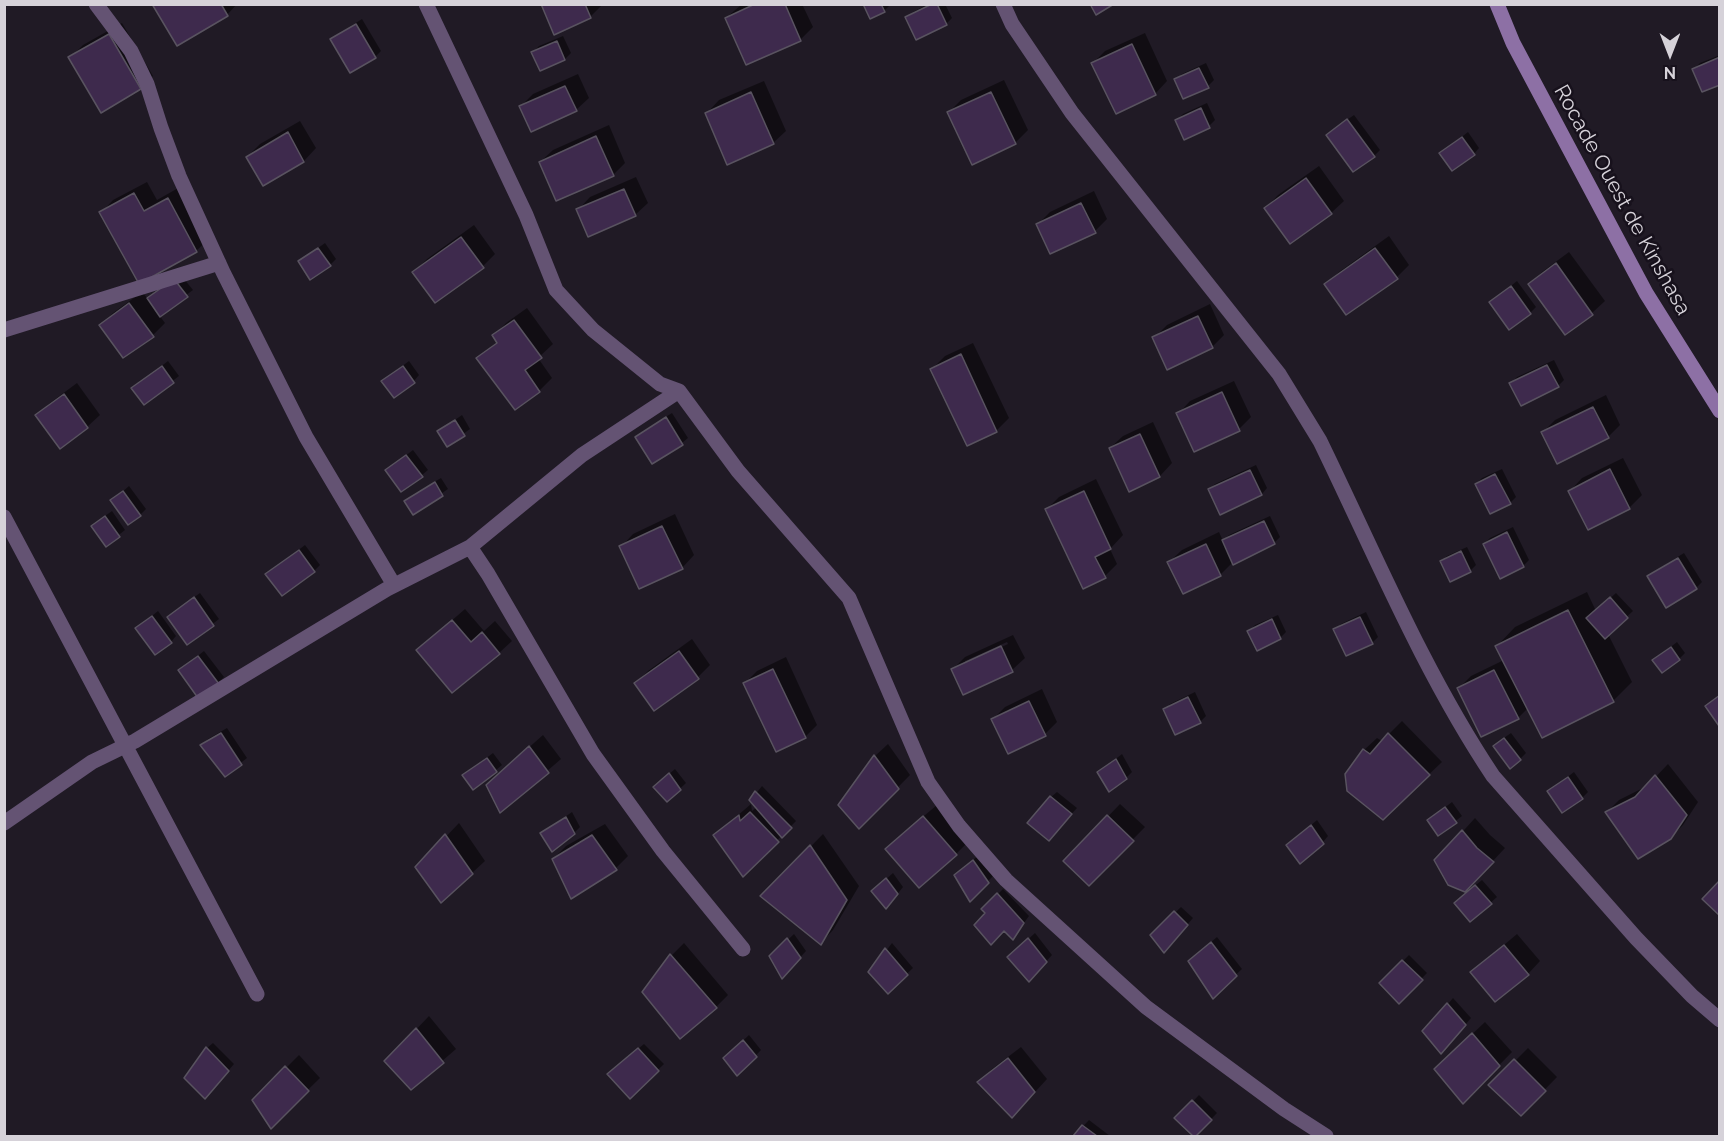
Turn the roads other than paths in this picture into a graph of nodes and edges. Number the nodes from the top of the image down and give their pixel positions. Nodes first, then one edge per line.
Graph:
1 (96, 4) edge
2 (426, 4) edge
3 (1003, 4) edge
4 (1497, 4) edge
5 (219, 264) junction
6 (4, 330) edge
7 (679, 391) junction
8 (1719, 411) edge
9 (4, 517) edge
10 (470, 547) junction
11 (394, 585) junction
12 (126, 745) junction
13 (4, 823) edge
14 (743, 949) dead end
15 (257, 994) dead end
16 (1719, 1020) edge
17 (1326, 1137) edge

1 - 5 street
2 - 7 street
3 - 16 street
4 - 8 main road, Rocade Ouest de Kinshasa
5 - 6 street
5 - 11 street
7 - 10 street
7 - 17 street
9 - 12 street
10 - 11 street
10 - 14 street
11 - 12 street
12 - 13 street
12 - 15 street

